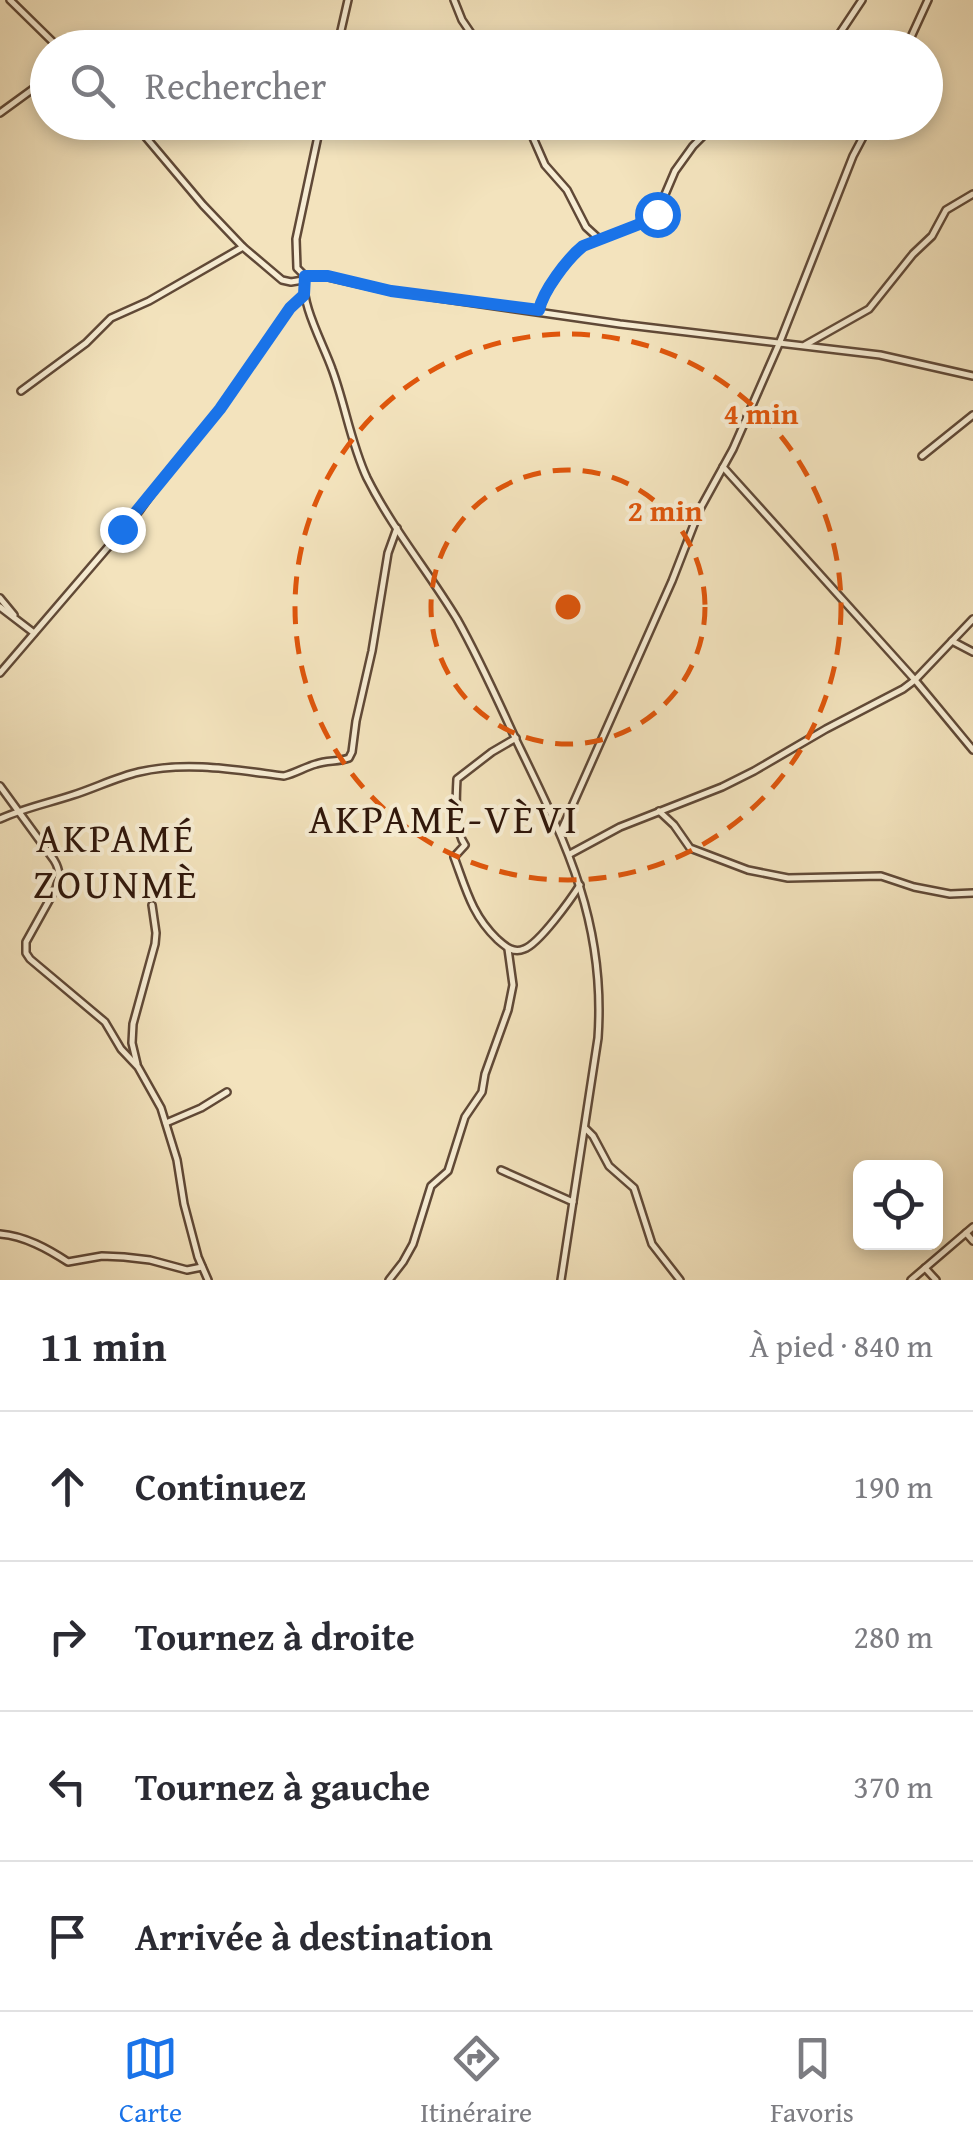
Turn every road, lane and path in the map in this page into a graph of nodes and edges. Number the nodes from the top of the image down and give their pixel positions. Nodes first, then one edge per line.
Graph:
1 (10, 0) edge
2 (348, 0) edge
3 (454, 0) edge
4 (862, 0) edge
5 (928, 0) edge
6 (41, 30) edge
7 (341, 30) edge
8 (469, 30) edge
9 (842, 30) edge
10 (914, 30) edge
11 (30, 92) edge
12 (0, 114) edge
13 (148, 140) edge
14 (317, 140) edge
15 (536, 140) edge
16 (700, 140) edge
17 (861, 140) edge
18 (973, 194) edge
19 (599, 239) junction
20 (242, 246) junction
21 (304, 278) junction
22 (304, 295) junction
23 (539, 310) junction
24 (779, 344) junction
25 (802, 347) junction
26 (973, 376) edge
27 (21, 391) dead end
28 (973, 415) edge
29 (922, 456) dead end
30 (723, 467) junction
31 (397, 528) junction
32 (0, 598) edge
33 (0, 607) edge
34 (16, 618) junction
35 (973, 619) edge
36 (34, 633) junction
37 (952, 641) junction
38 (973, 652) edge
39 (0, 673) edge
40 (915, 680) junction
41 (516, 738) junction
42 (973, 750) edge
43 (0, 786) edge
44 (18, 811) junction
45 (659, 811) junction
46 (0, 819) edge
47 (561, 831) junction
48 (570, 854) junction
49 (580, 885) junction
50 (973, 893) edge
51 (152, 906) dead end
52 (508, 948) junction
53 (138, 1067) junction
54 (227, 1092) dead end
55 (166, 1123) junction
56 (585, 1128) junction
57 (501, 1170) dead end
58 (573, 1202) junction
59 (973, 1227) edge
60 (966, 1233) junction
61 (0, 1234) edge
62 (973, 1241) edge
63 (202, 1267) junction
64 (925, 1268) junction
65 (208, 1280) edge
66 (389, 1280) edge
67 (561, 1280) edge
68 (680, 1280) edge
69 (910, 1280) edge
70 (936, 1280) edge

1 - 6 street
2 - 7 street
3 - 8 street
4 - 9 street
5 - 10 street
11 - 12 street
13 - 20 street
14 - 21 street
15 - 19 street
16 - 19 street
17 - 24 street
18 - 25 street
19 - 23 street
20 - 21 street
20 - 27 street
21 - 22 street
21 - 23 street
22 - 31 street
22 - 36 street
23 - 24 street
24 - 25 street
24 - 30 street
25 - 26 street
28 - 29 street
30 - 40 street
30 - 47 street
31 - 41 street
31 - 44 street
32 - 34 street
33 - 34 street
34 - 36 street
35 - 37 street
36 - 39 street
37 - 38 street
37 - 40 street
40 - 42 street
40 - 45 street
41 - 47 street
41 - 52 street
43 - 44 street
44 - 46 street
44 - 53 street
45 - 48 street
45 - 50 street
47 - 48 street
48 - 49 street
49 - 52 street
49 - 56 street
51 - 53 street
52 - 66 street
53 - 55 street
54 - 55 street
55 - 63 street
56 - 58 street
56 - 68 street
57 - 58 street
58 - 67 street
59 - 60 street
60 - 62 street
60 - 64 street
61 - 63 street
63 - 65 street
64 - 69 street
64 - 70 street

